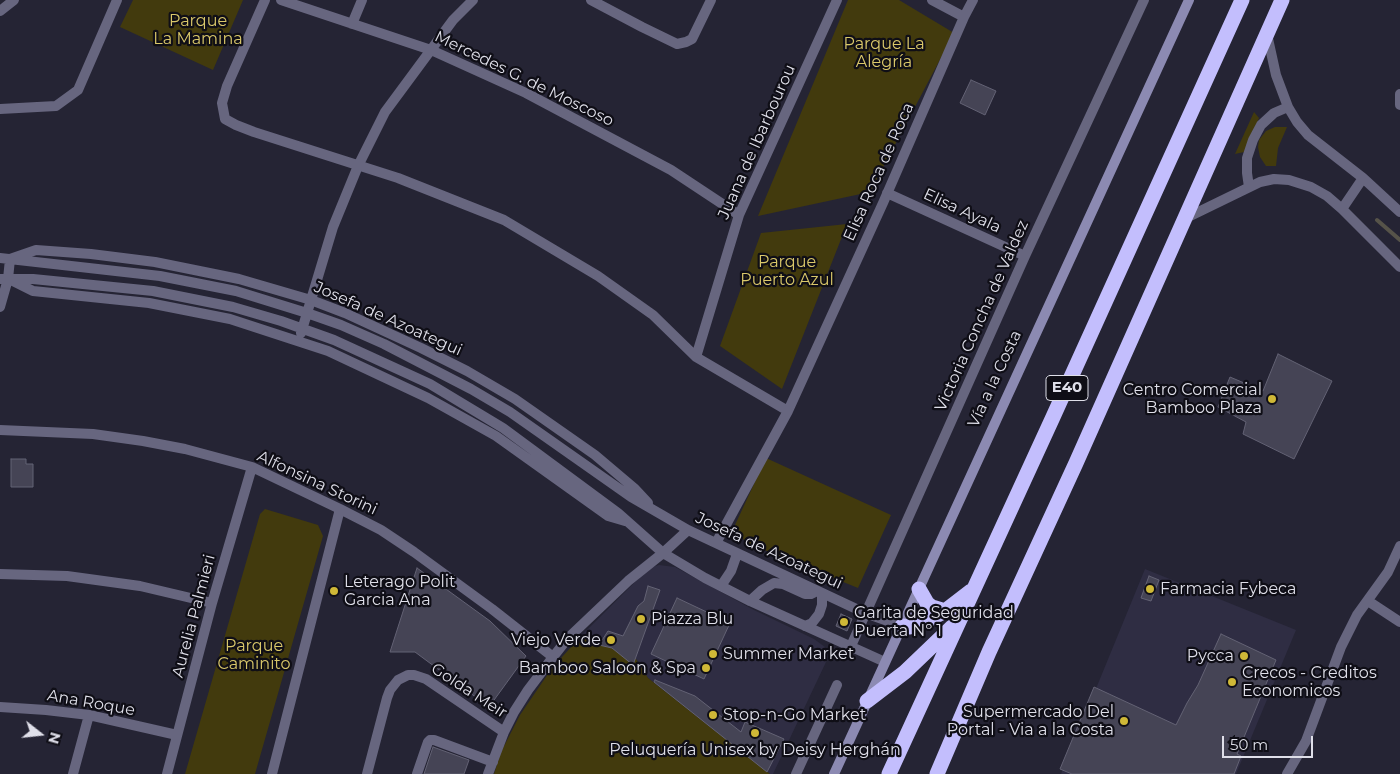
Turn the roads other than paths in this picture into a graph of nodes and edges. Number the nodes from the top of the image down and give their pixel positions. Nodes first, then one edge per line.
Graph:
1 (14, 0) edge
2 (117, 0) edge
3 (265, 0) edge
4 (280, 0) edge
5 (362, 0) edge
6 (473, 0) edge
7 (591, 0) edge
8 (711, 0) edge
9 (837, 0) edge
10 (932, 0) edge
11 (973, 0) edge
12 (1144, 0) edge
13 (1189, 0) edge
14 (1242, 0) edge
15 (1282, 0) edge
16 (0, 11) edge
17 (964, 17) junction
18 (352, 24) junction
19 (1267, 34) junction
20 (431, 50) junction
21 (1400, 94) edge
22 (1400, 105) edge
23 (1288, 107) junction
24 (0, 109) edge
25 (358, 166) junction
26 (1362, 178) junction
27 (1249, 187) junction
28 (887, 193) junction
29 (1342, 209) junction
30 (1400, 212) edge
31 (739, 216) junction
32 (1186, 218) junction
33 (1025, 256) junction
34 (5, 259) edge
35 (1400, 267) edge
36 (4, 279) edge
37 (311, 300) junction
38 (0, 307) edge
39 (307, 313) junction
40 (302, 328) junction
41 (298, 341) junction
42 (696, 357) junction
43 (788, 411) junction
44 (0, 430) edge
45 (252, 467) junction
46 (340, 509) junction
47 (653, 510) junction
48 (629, 523) junction
49 (688, 530) junction
50 (716, 543) junction
51 (1400, 546) edge
52 (663, 552) junction
53 (737, 554) junction
54 (0, 574) edge
55 (721, 586) junction
56 (919, 589) junction
57 (973, 590) junction
58 (819, 592) junction
59 (750, 601) junction
60 (1368, 601) junction
61 (212, 603) junction
62 (945, 610) junction
63 (865, 613) junction
64 (959, 621) junction
65 (1400, 622) edge
66 (805, 626) junction
67 (902, 626) junction
68 (851, 646) junction
69 (553, 656) junction
70 (885, 662) junction
71 (837, 685) dead end
72 (867, 701) junction
73 (0, 707) edge
74 (89, 715) junction
75 (504, 732) junction
76 (176, 735) junction
77 (493, 762) junction
78 (73, 774) edge
79 (167, 774) edge
80 (272, 774) edge
81 (367, 774) edge
82 (417, 774) edge
83 (488, 774) edge
84 (796, 774) edge
85 (834, 774) edge
86 (889, 774) edge
87 (937, 774) edge
88 (1287, 774) edge

1 - 16 street
2 - 24 street
3 - 25 street
4 - 18 street, Mercedes G. de Moscoso
5 - 18 street
6 - 20 street
7 - 8 street
9 - 31 street, Juana de Ibarbourou
10 - 17 street
11 - 17 street, Elisa Roca de Roca
12 - 33 street, Victoria Concha de Valdez
13 - 56 street, Vía a la Costa
14 - 57 highway, E40
15 - 19 highway, E40
17 - 28 street, Elisa Roca de Roca
18 - 20 street, Mercedes G. de Moscoso
19 - 23 street
19 - 32 highway, E40
20 - 25 street
20 - 31 street, Mercedes G. de Moscoso
21 - 22 street
23 - 26 street
23 - 27 street
25 - 37 street
25 - 42 street
26 - 29 street
26 - 30 street
27 - 29 street
27 - 32 street
28 - 33 street, Elisa Ayala
28 - 43 street, Elisa Roca de Roca
29 - 35 street
31 - 42 street, Juana de Ibarbourou
32 - 87 highway, E40
33 - 63 street, Victoria Concha de Valdez
34 - 36 street
34 - 37 street, Josefa de Azoategui
34 - 39 street, Josefa de Azoategui
36 - 38 street
36 - 40 street
36 - 41 street
37 - 39 street
37 - 47 street, Josefa de Azoategui
39 - 40 street
39 - 47 street, Josefa de Azoategui
40 - 41 street
40 - 48 street
41 - 48 street
42 - 43 street
43 - 50 street, Elisa Roca de Roca
44 - 45 street, Alfonsina Storini
45 - 46 street, Alfonsina Storini
45 - 61 street, Aurelia Palmieri
46 - 69 street, Alfonsina Storini
46 - 80 street
47 - 49 street, Josefa de Azoategui
48 - 52 street
49 - 50 street, Josefa de Azoategui
49 - 52 street
50 - 53 street, Josefa de Azoategui
51 - 60 street
52 - 55 street
52 - 69 street
53 - 55 street
53 - 58 street, Josefa de Azoategui
54 - 61 street
55 - 59 street
56 - 62 highway
56 - 67 street, Vía a la Costa
57 - 62 highway
57 - 64 highway, E40
58 - 59 street
58 - 63 street, Josefa de Azoategui
58 - 66 street
59 - 66 street
60 - 65 street
60 - 88 street
61 - 76 street, Aurelia Palmieri
62 - 67 highway
63 - 67 street, Josefa de Azoategui
63 - 68 street, Victoria Concha de Valdez
64 - 72 highway
64 - 86 highway, E40
66 - 68 street
67 - 70 street, Vía a la Costa
68 - 70 street
69 - 75 street
70 - 72 street, Vía a la Costa
71 - 84 street
72 - 85 street, Vía a la Costa
73 - 74 street, Ana Roque
74 - 76 street, Ana Roque
74 - 78 street
75 - 77 street
75 - 81 street, Golda Meir
76 - 79 street, Aurelia Palmieri
77 - 82 street
77 - 83 street

